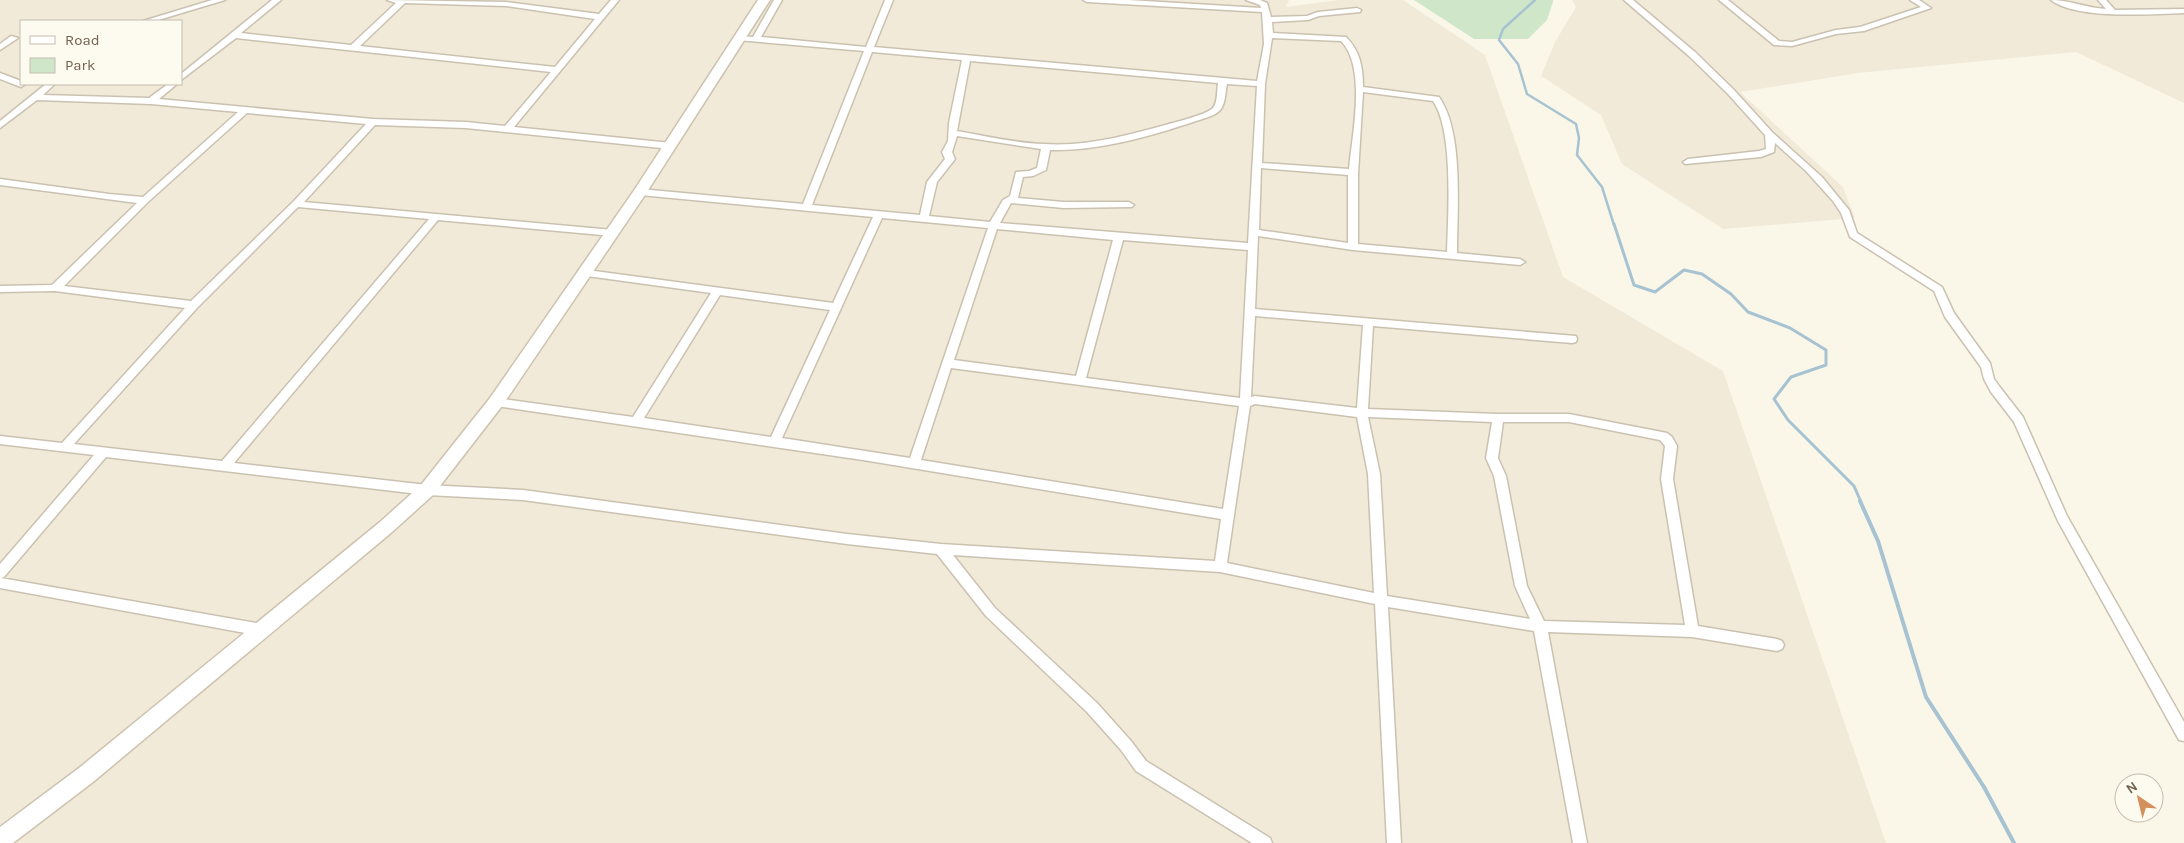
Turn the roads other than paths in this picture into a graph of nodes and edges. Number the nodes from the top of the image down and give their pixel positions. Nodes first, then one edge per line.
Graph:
1 (221, 0) edge
2 (277, 0) edge
3 (391, 0) edge
4 (402, 0) edge
5 (616, 0) edge
6 (764, 0) edge
7 (778, 0) edge
8 (889, 0) edge
9 (1087, 0) edge
10 (1250, 0) edge
11 (1628, 0) edge
12 (1723, 0) edge
13 (1914, 0) edge
14 (2056, 0) edge
15 (2102, 0) edge
16 (508, 2) edge
17 (1214, 4) edge
18 (1266, 10) junction
19 (1357, 10) dead end
20 (2184, 11) edge
21 (2112, 12) junction
22 (600, 16) junction
23 (151, 20) edge
24 (1267, 20) junction
25 (236, 35) junction
26 (1269, 35) junction
27 (14, 38) dead end
28 (748, 39) junction
29 (0, 48) edge
30 (352, 49) junction
31 (869, 51) junction
32 (966, 60) junction
33 (555, 70) junction
34 (0, 76) edge
35 (182, 77) edge
36 (1223, 81) junction
37 (20, 83) edge
38 (1261, 84) junction
39 (24, 85) edge
40 (50, 85) edge
41 (172, 85) edge
42 (1360, 88) junction
43 (37, 94) junction
44 (151, 101) junction
45 (245, 110) junction
46 (373, 122) junction
47 (0, 125) edge
48 (506, 130) junction
49 (954, 133) junction
50 (1769, 134) junction
51 (671, 146) junction
52 (1046, 147) junction
53 (1688, 162) dead end
54 (1257, 164) junction
55 (1353, 172) junction
56 (0, 182) edge
57 (640, 192) junction
58 (145, 200) junction
59 (1011, 200) junction
60 (296, 204) junction
61 (1129, 205) dead end
62 (806, 209) junction
63 (878, 214) junction
64 (435, 218) junction
65 (924, 218) junction
66 (994, 224) junction
67 (1254, 232) junction
68 (613, 233) junction
69 (1119, 237) junction
70 (1253, 247) junction
71 (1353, 247) junction
72 (1452, 257) junction
73 (1520, 262) dead end
74 (587, 273) junction
75 (55, 288) junction
76 (0, 289) edge
77 (717, 292) junction
78 (193, 305) junction
79 (835, 307) junction
80 (1251, 312) junction
81 (1368, 322) junction
82 (1572, 339) dead end
83 (946, 363) junction
84 (1080, 380) junction
85 (496, 402) junction
86 (1246, 403) junction
87 (1362, 413) junction
88 (1497, 418) junction
89 (637, 420) junction
90 (1, 441) edge
91 (775, 441) junction
92 (64, 448) junction
93 (102, 453) junction
94 (914, 462) junction
95 (225, 466) junction
96 (426, 490) junction
97 (1228, 515) junction
98 (940, 549) junction
99 (1220, 567) junction
100 (0, 573) edge
101 (0, 583) edge
102 (1380, 600) junction
103 (1540, 626) junction
104 (261, 630) junction
105 (1692, 631) junction
106 (1777, 645) dead end
107 (2184, 735) edge
108 (0, 840) edge
109 (1265, 843) edge
110 (1394, 843) edge
111 (1580, 843) edge

1 - 23 street
2 - 25 street
3 - 4 street
4 - 16 street
4 - 30 street
5 - 22 street
6 - 28 main road
7 - 28 street
8 - 31 street
9 - 17 street
10 - 18 street
11 - 50 street
12 - 13 street
14 - 21 street
15 - 21 street
16 - 22 street
17 - 18 street
18 - 24 street
19 - 24 street
20 - 21 street
22 - 33 street
24 - 26 street
25 - 30 street
25 - 35 street
26 - 38 street
26 - 42 street
27 - 29 street
28 - 31 street
28 - 51 main road
30 - 33 street
31 - 32 street
31 - 62 street
32 - 36 street
32 - 49 street
33 - 48 street
34 - 37 street
36 - 38 street
36 - 52 street
38 - 54 street
39 - 43 street
40 - 43 street
41 - 44 street
42 - 55 street
42 - 72 street
43 - 44 street
43 - 47 street
44 - 45 street
45 - 46 street
45 - 58 street
46 - 48 street
46 - 60 street
48 - 51 street
49 - 52 street
49 - 65 street
50 - 53 street
50 - 107 street
51 - 57 main road
52 - 59 street
54 - 55 street
54 - 67 street
55 - 71 street
56 - 58 street
57 - 62 street
57 - 68 main road
58 - 75 street
59 - 61 street
59 - 66 street
60 - 64 street
60 - 78 street
62 - 63 street
63 - 65 street
63 - 79 street
64 - 68 street
64 - 95 street
65 - 66 street
66 - 69 street
66 - 83 street
67 - 70 street
67 - 71 street
68 - 74 main road
69 - 70 street
69 - 84 street
70 - 80 street
71 - 72 street
72 - 73 street
74 - 77 street
74 - 85 main road
75 - 76 street
75 - 78 street
77 - 79 street
77 - 89 street
78 - 92 street
79 - 91 street
80 - 81 street
80 - 86 street
81 - 82 street
81 - 87 street
83 - 84 street
83 - 94 street
84 - 86 street
85 - 89 street
85 - 96 main road
86 - 87 street
86 - 97 street
87 - 88 street
87 - 102 street
88 - 103 street
88 - 105 street
89 - 91 street
90 - 92 street
91 - 94 street
92 - 93 street
93 - 95 street
93 - 100 street
94 - 97 street
95 - 96 street
96 - 98 street
96 - 104 main road
97 - 99 street
98 - 99 street
98 - 109 street
99 - 102 street
101 - 104 street
102 - 103 street
102 - 110 street
103 - 105 street
103 - 111 street
104 - 108 main road
105 - 106 street

